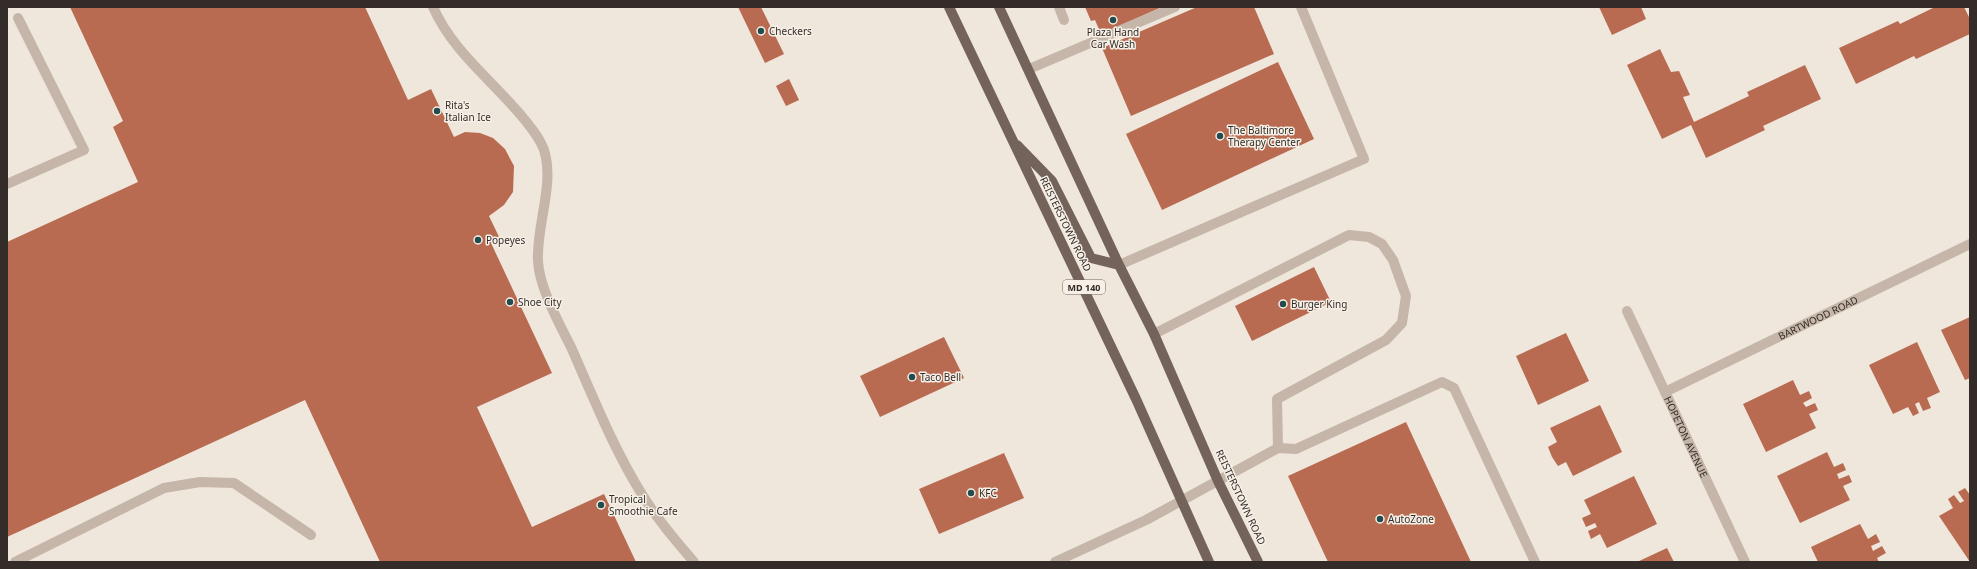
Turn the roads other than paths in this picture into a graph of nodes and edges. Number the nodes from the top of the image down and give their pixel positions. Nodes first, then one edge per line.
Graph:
1 (433, 7) edge
2 (950, 7) edge
3 (999, 7) edge
4 (1059, 7) edge
5 (1175, 7) edge
6 (1300, 7) edge
7 (18, 18) dead end
8 (1064, 20) dead end
9 (1029, 69) junction
10 (1010, 138) junction
11 (7, 184) edge
12 (1970, 244) edge
13 (1119, 265) junction
14 (1627, 311) dead end
15 (1154, 334) junction
16 (1665, 392) junction
17 (1278, 448) junction
18 (1218, 481) junction
19 (1181, 499) junction
20 (311, 535) dead end
21 (15, 562) edge
22 (694, 562) edge
23 (1055, 562) edge
24 (1209, 562) edge
25 (1258, 562) edge
26 (1535, 562) edge
27 (1745, 562) edge

1 - 22 street
2 - 10 main road, REISTERSTOWN ROAD / MD 140
3 - 9 main road, REISTERSTOWN ROAD
4 - 8 street
5 - 9 street
6 - 13 street
7 - 11 street
9 - 13 main road, REISTERSTOWN ROAD
10 - 13 main road
10 - 19 main road, REISTERSTOWN ROAD / MD 140
12 - 16 street, BARTWOOD ROAD
13 - 15 main road, REISTERSTOWN ROAD
14 - 16 street, HOPETON AVENUE
15 - 17 street
15 - 18 main road, REISTERSTOWN ROAD
16 - 27 street, HOPETON AVENUE
17 - 18 street
17 - 26 street
18 - 19 street
18 - 25 main road, REISTERSTOWN ROAD
19 - 23 street
19 - 24 main road, REISTERSTOWN ROAD / MD 140
20 - 21 street

